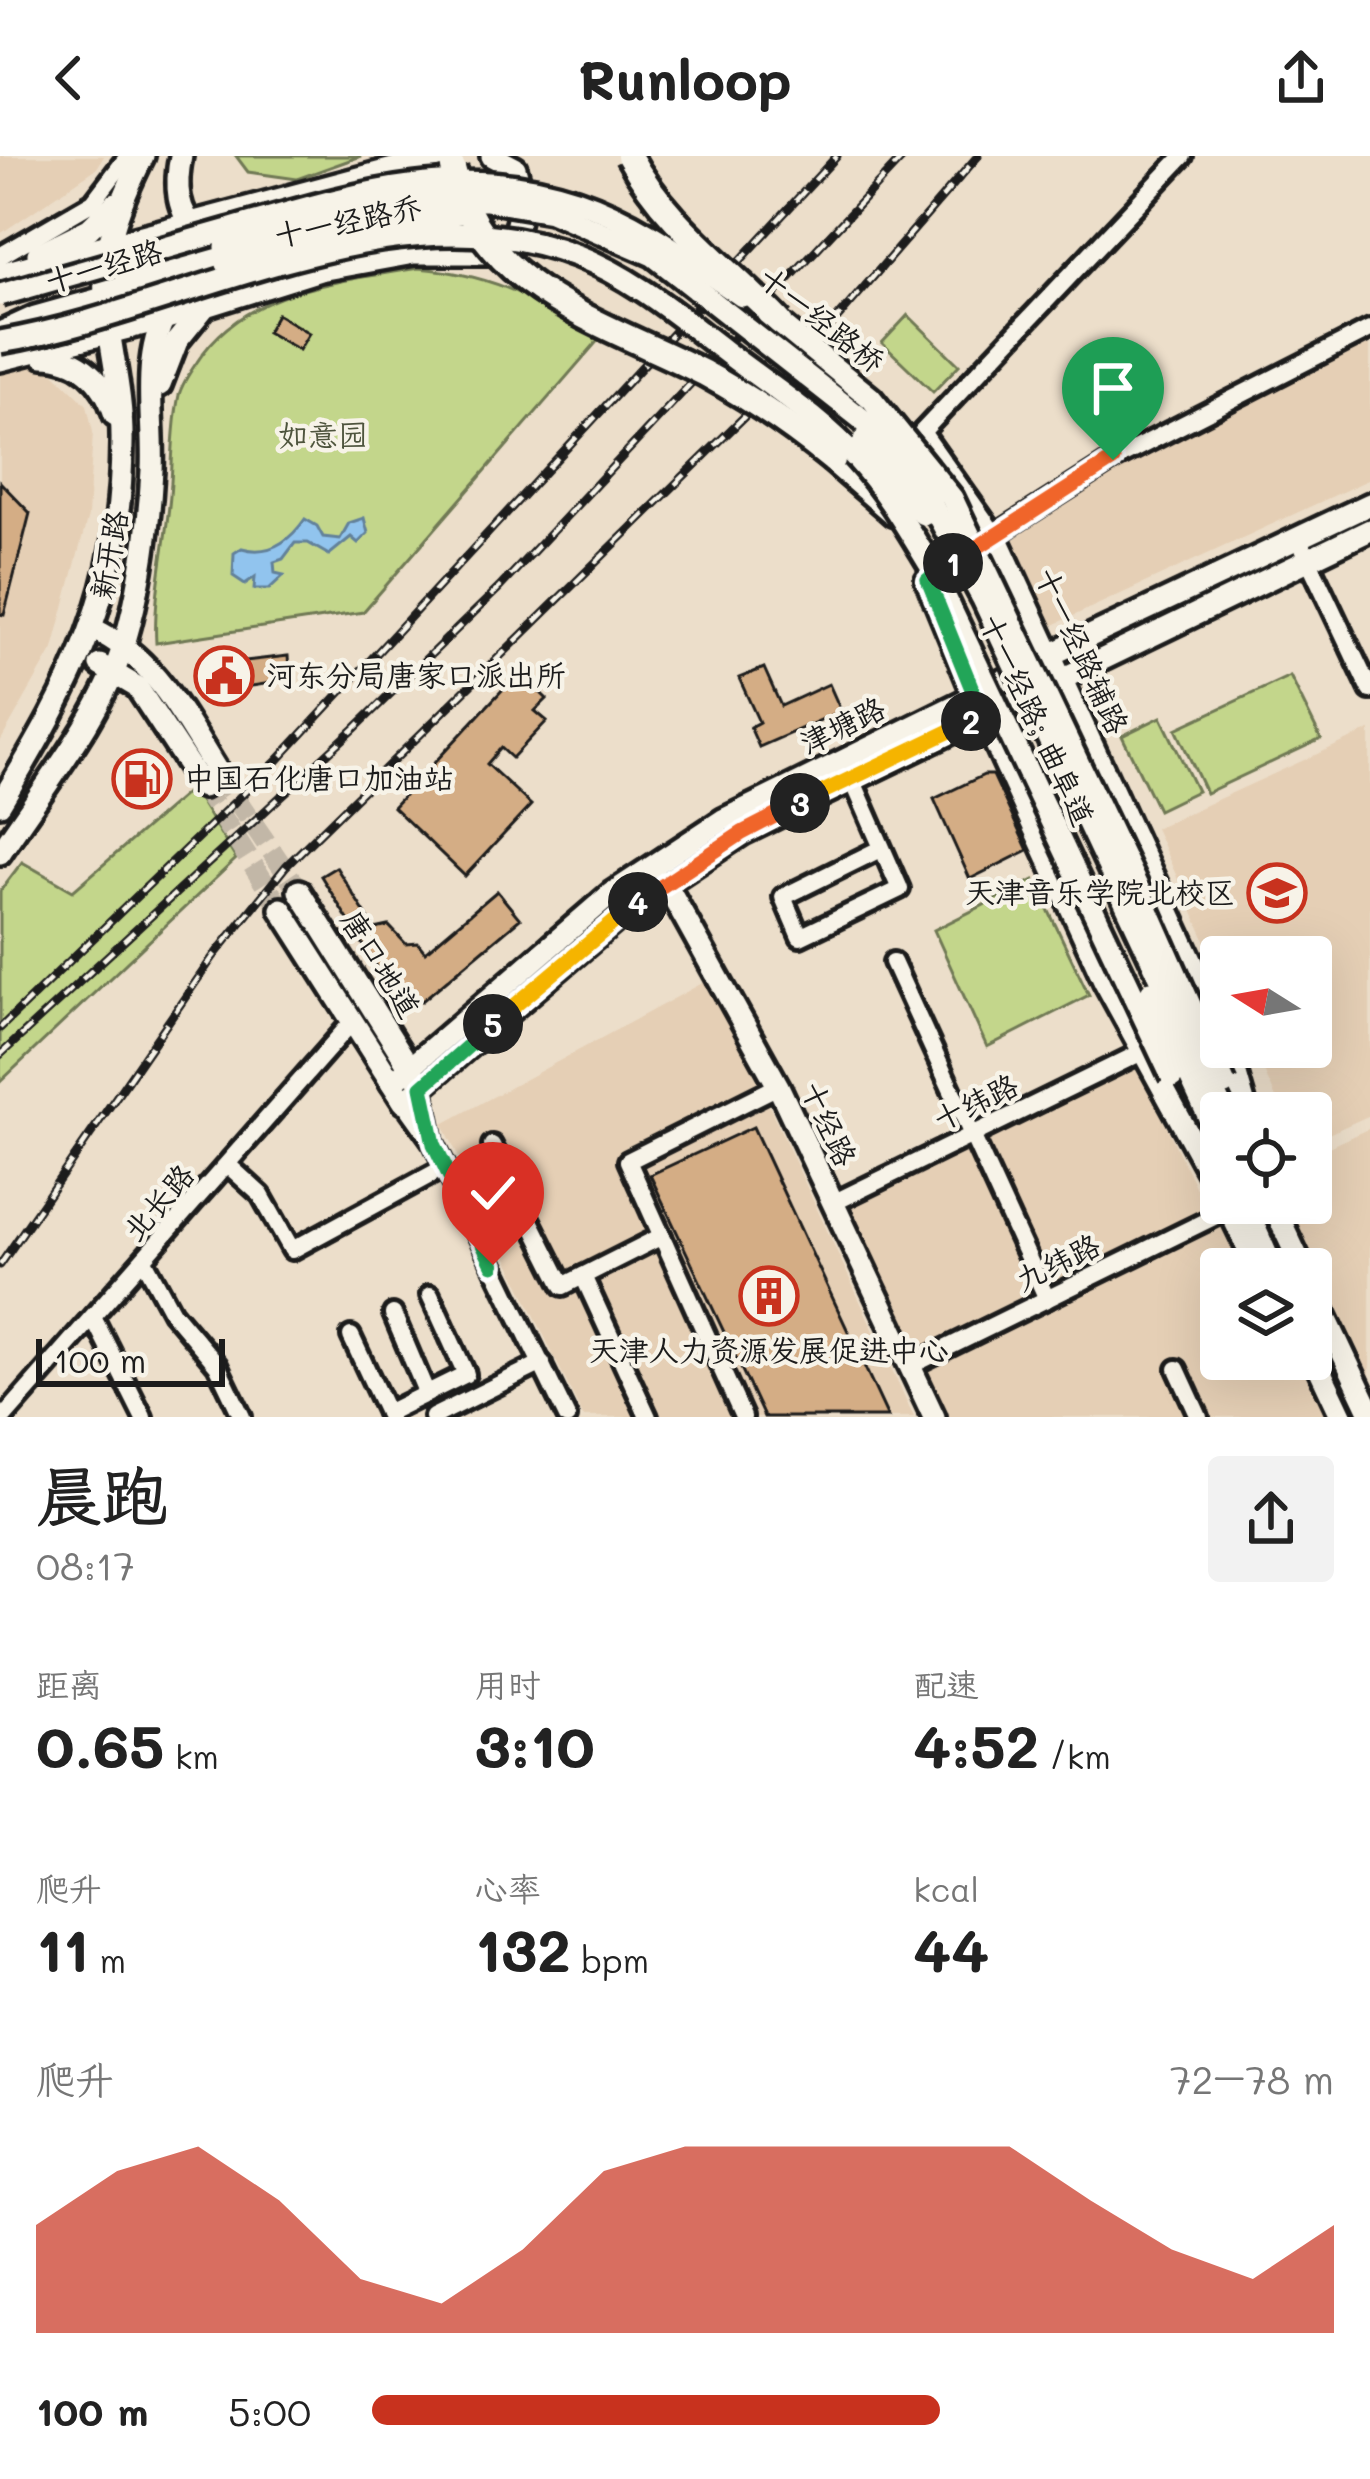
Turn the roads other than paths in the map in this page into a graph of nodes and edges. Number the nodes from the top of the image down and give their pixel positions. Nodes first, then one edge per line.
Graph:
1 (128, 156) edge
2 (142, 156) edge
3 (181, 156) edge
4 (452, 156) edge
5 (492, 156) edge
6 (629, 156) edge
7 (1183, 156) edge
8 (422, 157) edge
9 (124, 193) junction
10 (189, 225) junction
11 (109, 246) junction
12 (437, 253) junction
13 (226, 255) junction
14 (0, 256) edge
15 (0, 274) edge
16 (105, 290) junction
17 (0, 295) edge
18 (208, 305) junction
19 (164, 319) junction
20 (780, 322) junction
21 (1370, 329) edge
22 (0, 334) edge
23 (110, 334) junction
24 (27, 355) junction
25 (0, 360) edge
26 (153, 433) junction
27 (122, 445) junction
28 (1370, 504) edge
29 (904, 521) junction
30 (1370, 530) edge
31 (994, 535) junction
32 (1298, 538) junction
33 (1308, 560) junction
34 (93, 629) junction
35 (124, 644) junction
36 (1050, 655) junction
37 (82, 658) junction
38 (112, 670) junction
39 (1059, 677) junction
40 (1370, 690) edge
41 (979, 706) junction
42 (852, 779) junction
43 (0, 804) edge
44 (882, 848) junction
45 (0, 853) edge
46 (660, 873) junction
47 (299, 891) tunnel mouth
48 (281, 909) tunnel mouth
49 (893, 962) dead end
50 (1200, 980) edge
51 (352, 1022) junction
52 (1142, 1052) junction
53 (410, 1066) junction
54 (778, 1086) junction
55 (422, 1087) junction
56 (398, 1092) junction
57 (1213, 1092) edge
58 (1224, 1092) edge
59 (1200, 1130) edge
60 (971, 1136) junction
61 (434, 1144) junction
62 (492, 1145) dead end
63 (1200, 1149) edge
64 (228, 1165) junction
65 (445, 1167) junction
66 (833, 1203) junction
67 (1200, 1220) edge
68 (662, 1236) junction
69 (144, 1260) junction
70 (583, 1276) junction
71 (430, 1295) dead end
72 (1047, 1299) junction
73 (393, 1314) dead end
74 (93, 1317) junction
75 (1332, 1330) edge
76 (351, 1336) dead end
77 (542, 1363) junction
78 (910, 1366) junction
79 (1177, 1369) dead end
80 (466, 1374) junction
81 (1310, 1380) edge
82 (1325, 1380) edge
83 (427, 1394) junction
84 (477, 1395) junction
85 (462, 1411) edge
86 (1370, 1411) edge
87 (388, 1415) edge
88 (4, 1417) edge
89 (143, 1417) edge
90 (242, 1417) edge
91 (433, 1417) edge
92 (568, 1417) edge
93 (648, 1417) edge
94 (743, 1417) edge
95 (934, 1417) edge
96 (1199, 1417) edge
97 (1327, 1417) edge
98 (1342, 1417) edge

1 - 14 street
2 - 9 main road
3 - 10 main road
4 - 29 highway, bridge
5 - 12 main road
6 - 20 highway, bridge
7 - 31 street
8 - 10 main road
8 - 12 main road
9 - 11 main road, 新开路
9 - 15 main road
10 - 11 main road
10 - 13 main road
11 - 15 main road
11 - 16 main road, 新开路
12 - 18 main road
13 - 16 main road, 十一经路
13 - 19 main road
13 - 57 main road, 十一经路桥, bridge
15 - 22 main road
16 - 22 main road, 十一经路
16 - 23 main road, 新开路
17 - 20 main road, 十一经路桥, bridge
18 - 19 main road
18 - 26 main road
19 - 23 main road
19 - 26 main road, 新开路
20 - 58 main road, 十一经路桥, bridge
21 - 31 street
22 - 29 main road, 十一经路乔, bridge
23 - 24 main road
23 - 27 main road, 新开路
24 - 25 main road
24 - 27 main road
26 - 35 main road, 新开路
27 - 34 main road, 新开路
28 - 32 main road, 津塘路
29 - 59 main road, 十一经路; 曲阜道, bridge
30 - 33 main road, 津塘路
31 - 36 main road, 十一经路辅路
31 - 41 main road
32 - 33 street
32 - 36 main road, 津塘路
33 - 39 main road, 津塘路
33 - 40 street
34 - 35 main road
34 - 37 main road, 新开路
35 - 38 main road, 新开路
35 - 38 main road
36 - 39 main road, 十一经路辅路
36 - 41 main road, 津塘路
37 - 38 main road
37 - 43 main road, 新开路
38 - 45 main road, 新开路
39 - 41 main road, 津塘路
39 - 50 main road, 十一经路辅路
41 - 42 main road, 津塘路
41 - 46 main road, 津塘路
41 - 52 main road
42 - 44 street
42 - 46 main road, 津塘路
44 - 44 street
46 - 53 main road, 津塘路
46 - 54 main road, 十经路
46 - 55 main road, 津塘路
47 - 53 main road, 唐口地道
48 - 51 main road, 唐口地道
49 - 60 street
51 - 56 main road, 唐口地道
51 - 64 street, 北长路
52 - 60 street, 十纬路
52 - 63 main road
53 - 55 main road, 唐口地道
53 - 56 main road, 津塘路
54 - 66 main road, 十经路
54 - 68 street
55 - 56 main road, 津塘路
55 - 61 street, 唐口地道
56 - 61 street, 唐口地道
60 - 66 street, 十纬路
60 - 72 street
61 - 65 street
62 - 70 street
64 - 65 street
64 - 69 street, 北长路
65 - 77 street
66 - 78 main road, 十经路
67 - 72 street, 九纬路
68 - 70 street
68 - 94 street
69 - 74 street, 北长路
69 - 90 street
70 - 93 street
71 - 80 street
72 - 78 street, 九纬路
73 - 83 street
74 - 88 street, 北长路
74 - 89 street
75 - 86 main road
76 - 87 street
77 - 84 street
77 - 92 street
78 - 95 main road, 十经路
79 - 96 street
80 - 83 street
80 - 84 street
81 - 97 main road
82 - 98 main road
83 - 87 street
84 - 85 street
85 - 91 street

